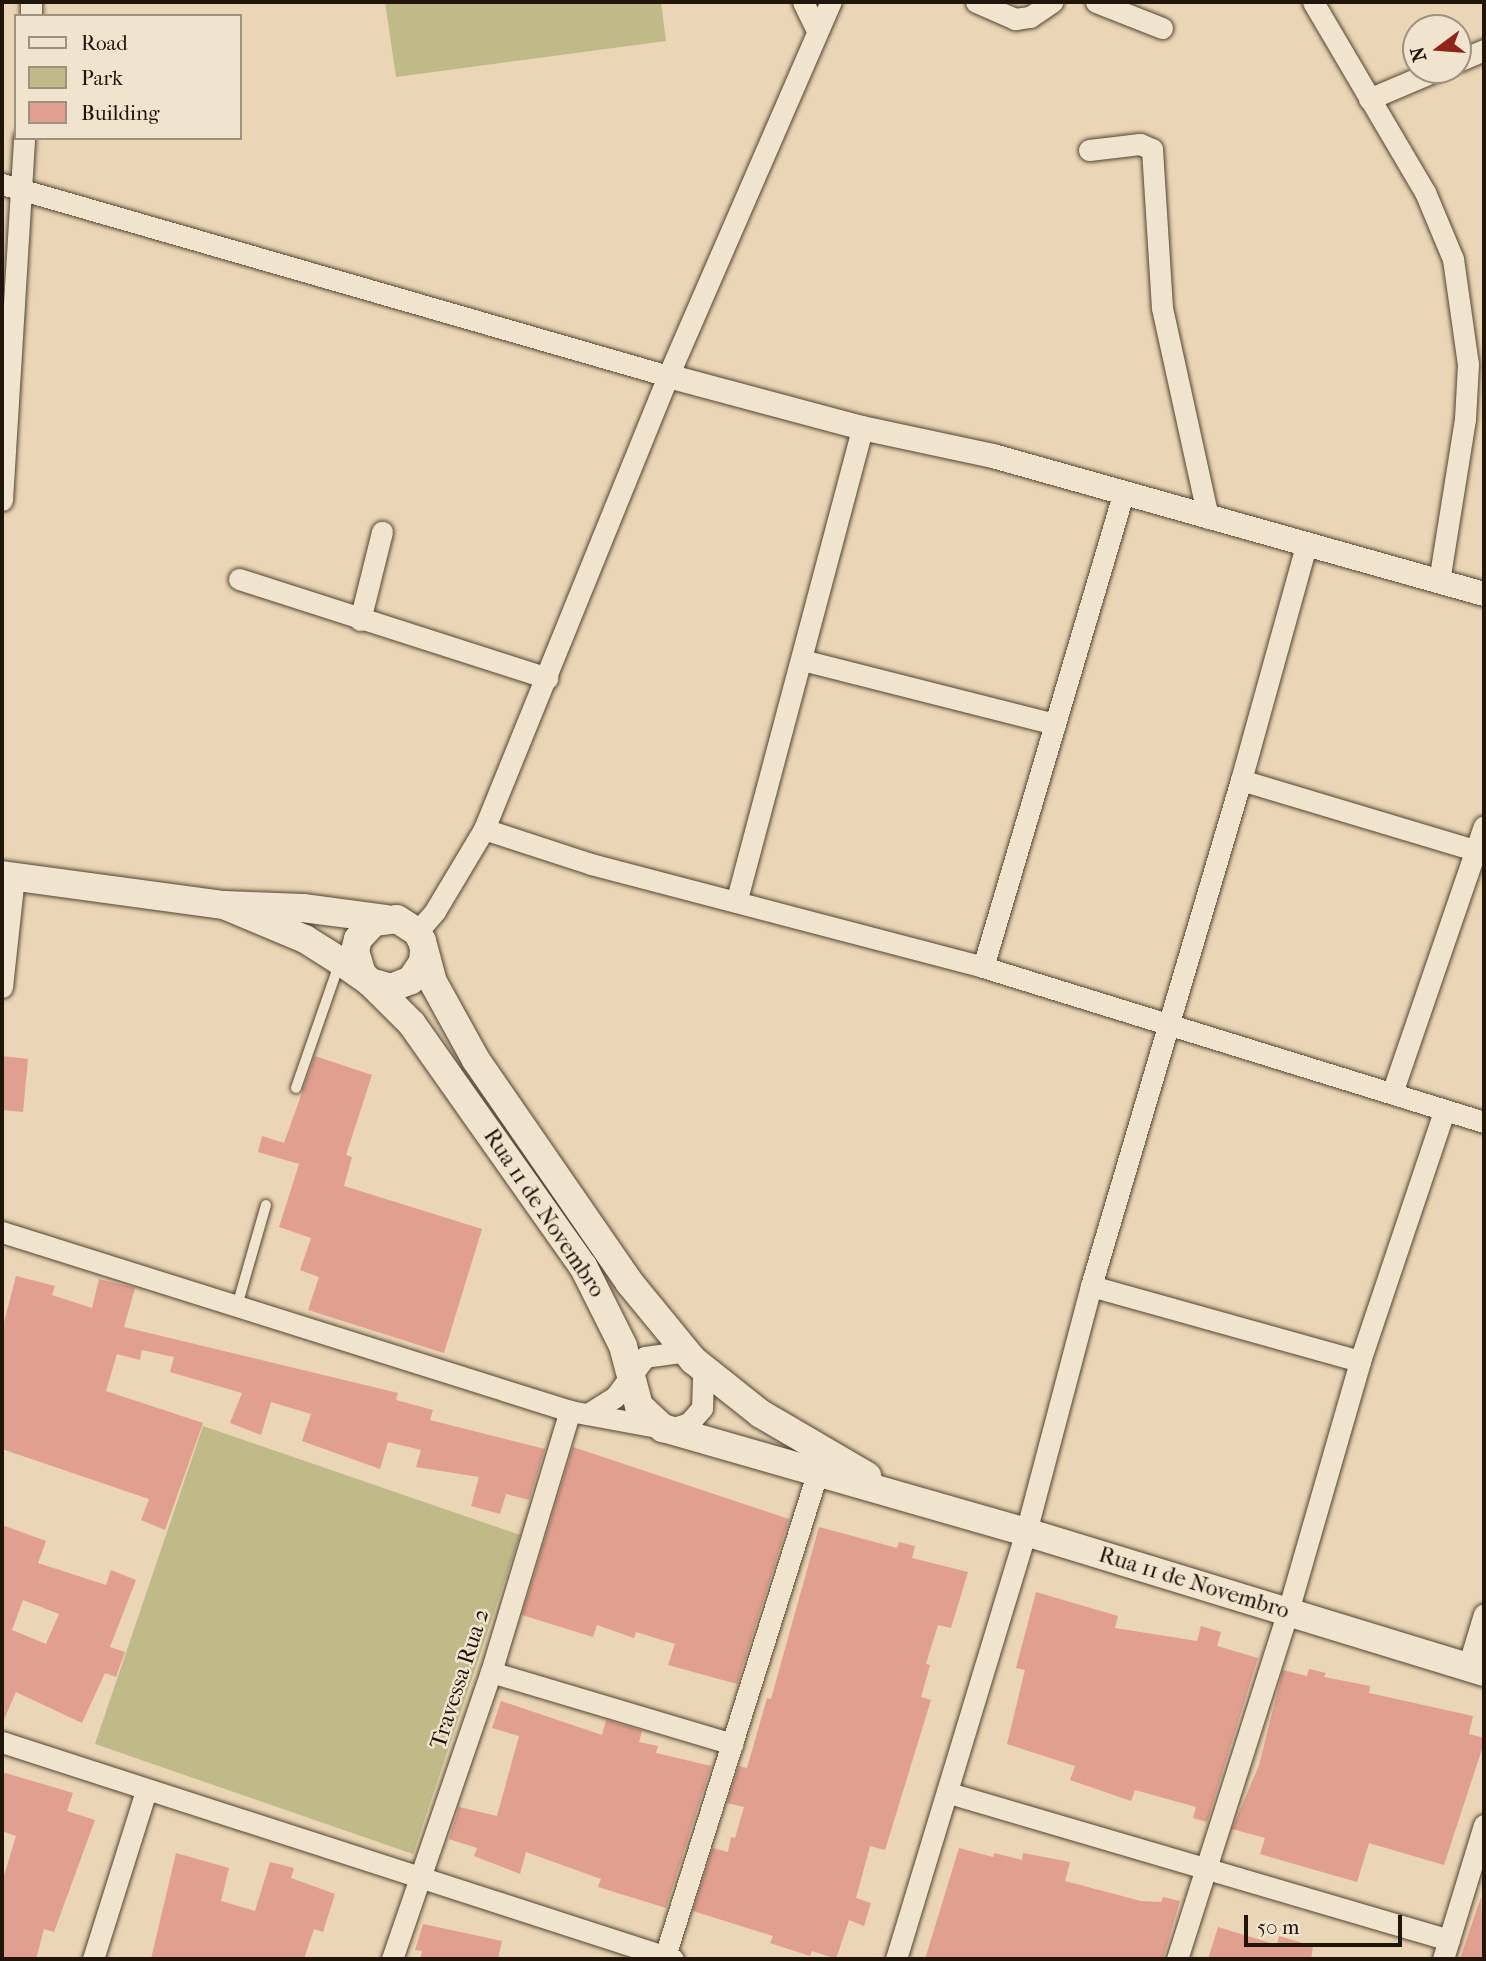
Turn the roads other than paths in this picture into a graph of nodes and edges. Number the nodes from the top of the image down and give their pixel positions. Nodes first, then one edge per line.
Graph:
1 (803, 2) edge
2 (831, 2) edge
3 (976, 2) edge
4 (1052, 2) edge
5 (1096, 2) edge
6 (1313, 2) edge
7 (1162, 28) dead end
8 (817, 31) junction
9 (1404, 84) edge
10 (1368, 99) junction
11 (24, 140) edge
12 (1089, 150) dead end
13 (12, 187) edge
14 (1476, 364) edge
15 (668, 376) junction
16 (862, 428) junction
17 (1124, 492) junction
18 (2, 500) edge
19 (1208, 518) junction
20 (382, 532) dead end
21 (1306, 546) junction
22 (239, 579) dead end
23 (1439, 582) junction
24 (1484, 594) edge
25 (360, 620) junction
26 (802, 660) junction
27 (548, 678) junction
28 (1055, 724) junction
29 (1241, 780) junction
30 (1484, 826) edge
31 (484, 829) junction
32 (1480, 852) edge
33 (8, 876) edge
34 (737, 899) junction
35 (224, 905) junction
36 (385, 919) junction
37 (420, 942) junction
38 (340, 961) junction
39 (983, 967) junction
40 (370, 982) junction
41 (2, 987) edge
42 (1166, 1024) junction
43 (296, 1088) dead end
44 (1392, 1093) junction
45 (1444, 1112) junction
46 (1484, 1122) edge
47 (266, 1205) dead end
48 (2, 1232) edge
49 (1091, 1286) junction
50 (237, 1306) junction
51 (693, 1360) junction
52 (1360, 1362) junction
53 (630, 1373) junction
54 (579, 1412) junction
55 (663, 1429) junction
56 (817, 1474) junction
57 (903, 1496) junction
58 (1026, 1532) junction
59 (1288, 1611) junction
60 (1484, 1614) edge
61 (1476, 1670) edge
62 (491, 1672) junction
63 (2, 1742) edge
64 (733, 1744) junction
65 (146, 1791) junction
66 (949, 1793) junction
67 (1484, 1825) edge
68 (1207, 1868) junction
69 (423, 1880) junction
70 (1446, 1950) edge
71 (623, 1952) edge
72 (669, 1958) edge
73 (93, 1959) edge
74 (392, 1959) edge
75 (896, 1959) edge
76 (1177, 1959) edge

1 - 8 street
2 - 8 street
3 - 4 street
5 - 7 street
6 - 10 street
8 - 15 street
9 - 10 street
10 - 14 street
11 - 13 street
12 - 19 street
13 - 15 street
13 - 18 street
14 - 23 street
15 - 16 street
15 - 27 street
16 - 17 street
16 - 26 street
17 - 19 street
17 - 28 street
19 - 21 street
20 - 25 street
21 - 23 street
21 - 29 street
22 - 25 street
23 - 24 street
25 - 27 street
26 - 28 street
26 - 34 street
27 - 31 street
28 - 39 street
29 - 32 street
29 - 42 street
30 - 32 street
31 - 34 street
31 - 37 street
32 - 44 street
33 - 35 main road, Rua 11 de Novembro
33 - 41 street
34 - 39 street
35 - 36 main road, Rua 11 de Novembro
35 - 38 main road, Rua 11 de Novembro
36 - 37 main road, Rua 11 de Novembro
36 - 40 main road, Rua 11 de Novembro
37 - 40 main road
37 - 51 main road, Rua 11 de Novembro
38 - 40 main road, Rua 11 de Novembro
38 - 43 lane
39 - 42 street
40 - 53 main road, Rua 11 de Novembro
42 - 44 street
42 - 49 street
44 - 45 street
45 - 46 street
45 - 52 street
47 - 50 lane
48 - 50 street
49 - 52 street
49 - 58 street
50 - 54 street
51 - 53 street
51 - 55 street
51 - 57 main road, Rua 11 de Novembro
52 - 59 street
53 - 54 street
53 - 55 main road, Rua 11 de Novembro
54 - 55 street
54 - 62 street, Travessa Rua 2
55 - 56 main road, Rua 11 de Novembro
56 - 57 main road, Rua 11 de Novembro
56 - 64 street
57 - 58 main road, Rua 11 de Novembro
58 - 59 main road, Rua 11 de Novembro
58 - 66 street
59 - 61 main road, Rua 11 de Novembro
59 - 68 street
60 - 61 street
62 - 64 street
62 - 69 street, Travessa Rua 2
63 - 65 street
64 - 72 street
65 - 69 street
65 - 73 street
66 - 68 street
66 - 75 street
67 - 70 street
68 - 70 street
68 - 76 street
69 - 71 street
69 - 74 street, Travessa Rua 2
71 - 72 street

